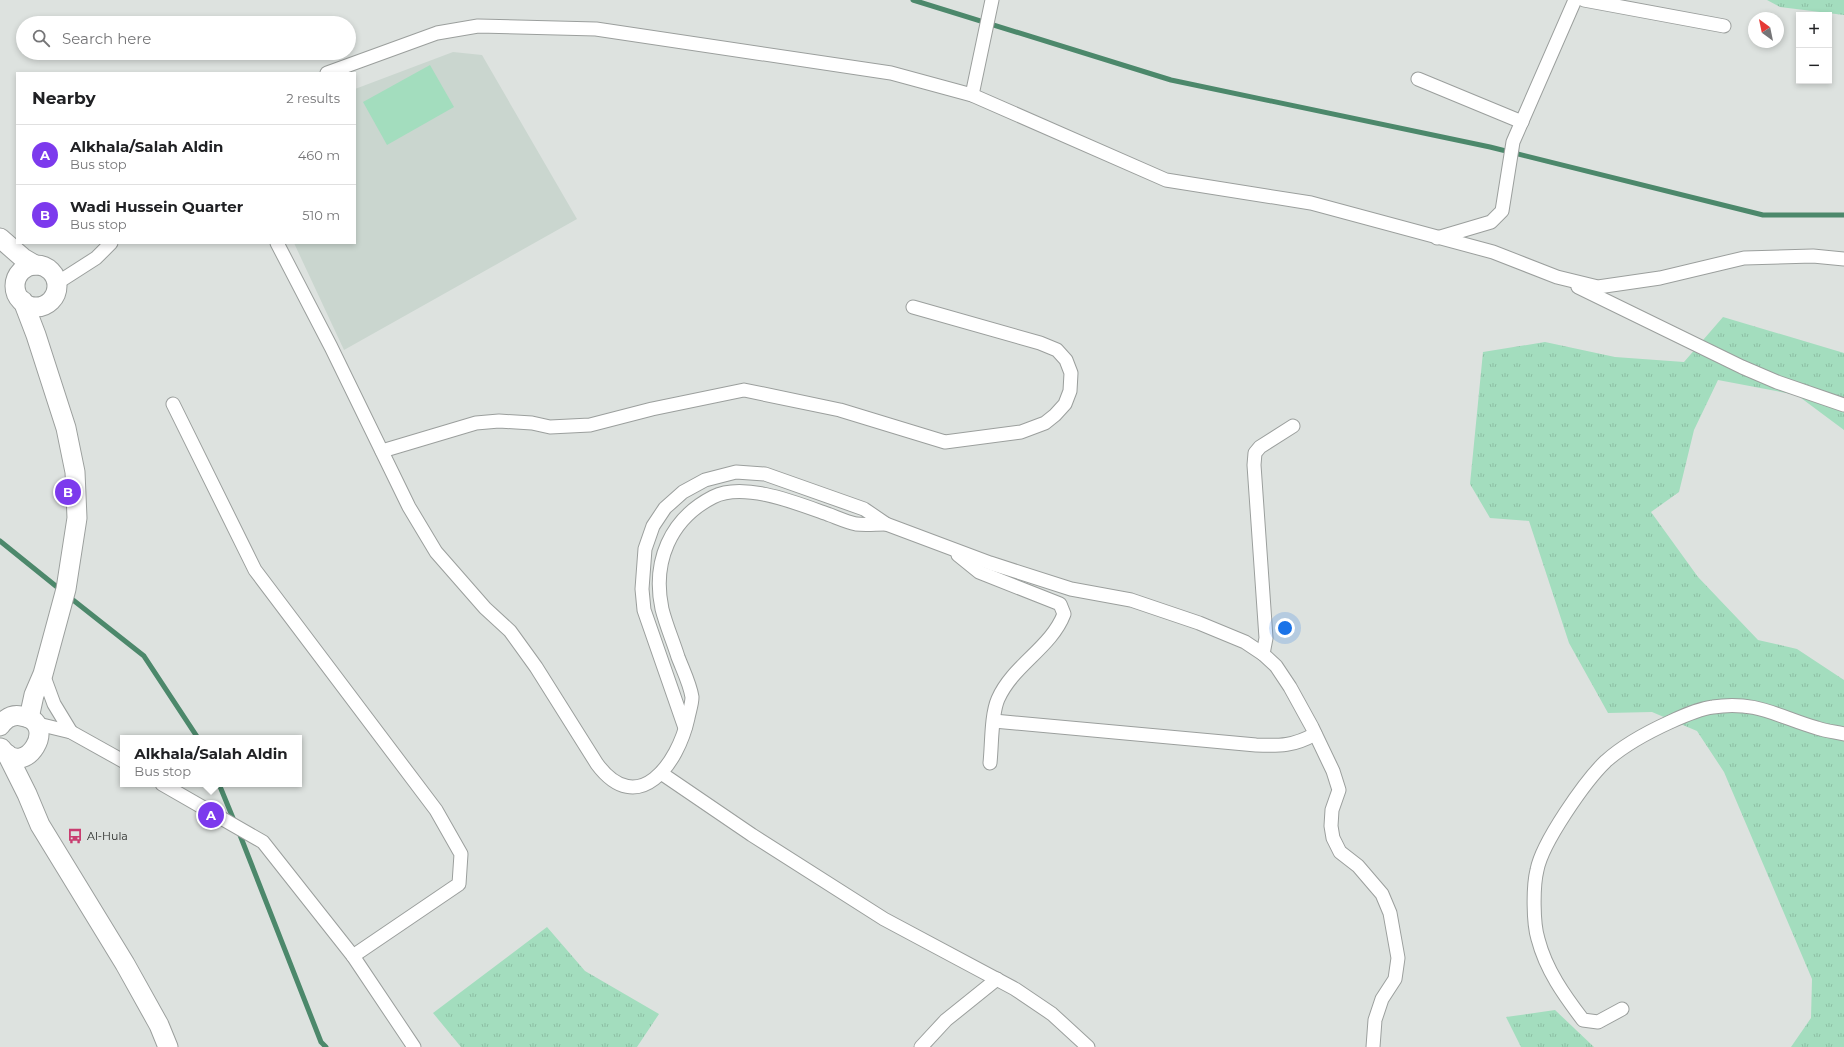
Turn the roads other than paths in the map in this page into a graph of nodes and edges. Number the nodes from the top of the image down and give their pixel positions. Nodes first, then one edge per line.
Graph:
1 (992, 0) edge
2 (1575, 0) edge
3 (1584, 0) edge
4 (1724, 26) dead end
5 (330, 72) edge
6 (1418, 79) dead end
7 (972, 94) junction
8 (1522, 122) junction
9 (0, 238) edge
10 (1437, 238) junction
11 (110, 244) edge
12 (278, 244) edge
13 (0, 246) edge
14 (1844, 259) edge
15 (35, 265) junction
16 (1557, 277) junction
17 (57, 283) junction
18 (19, 293) junction
19 (46, 304) junction
20 (913, 307) dead end
21 (36, 335) junction
22 (173, 404) dead end
23 (1844, 405) edge
24 (1293, 426) dead end
25 (382, 451) junction
26 (886, 524) junction
27 (949, 548) junction
28 (1263, 654) junction
29 (43, 674) junction
30 (27, 719) junction
31 (994, 721) junction
32 (0, 726) edge
33 (686, 728) junction
34 (71, 732) junction
35 (1315, 734) junction
36 (1844, 734) edge
37 (34, 749) junction
38 (4, 750) edge
39 (120, 760) edge
40 (990, 763) dead end
41 (661, 773) junction
42 (167, 787) edge
43 (28, 794) junction
44 (353, 956) junction
45 (997, 979) junction
46 (1622, 1009) dead end
47 (168, 1047) edge
48 (414, 1047) edge
49 (921, 1047) edge
50 (1088, 1047) edge
51 (1373, 1047) edge

1 - 7 street
2 - 8 street
3 - 4 street
5 - 7 street
6 - 8 street
7 - 10 street
8 - 10 street
9 - 15 street
10 - 16 street
11 - 17 street
12 - 25 street
13 - 18 street
14 - 16 street
15 - 17 street
15 - 18 street
16 - 23 street
17 - 19 street
18 - 19 street
18 - 21 street
19 - 21 street
20 - 25 street
21 - 29 street
22 - 44 street
24 - 28 street
25 - 41 street
26 - 27 street
26 - 33 street
26 - 33 street
27 - 28 street
27 - 31 street
28 - 35 street
29 - 30 street
29 - 34 street
30 - 32 street
30 - 34 street
30 - 37 street
31 - 35 street
31 - 40 street
33 - 41 street
34 - 37 street
34 - 39 street
35 - 51 street
36 - 46 street
37 - 38 street
37 - 43 street
38 - 43 street
41 - 45 street
42 - 44 street
43 - 47 street
44 - 48 street
45 - 49 street
45 - 50 street

